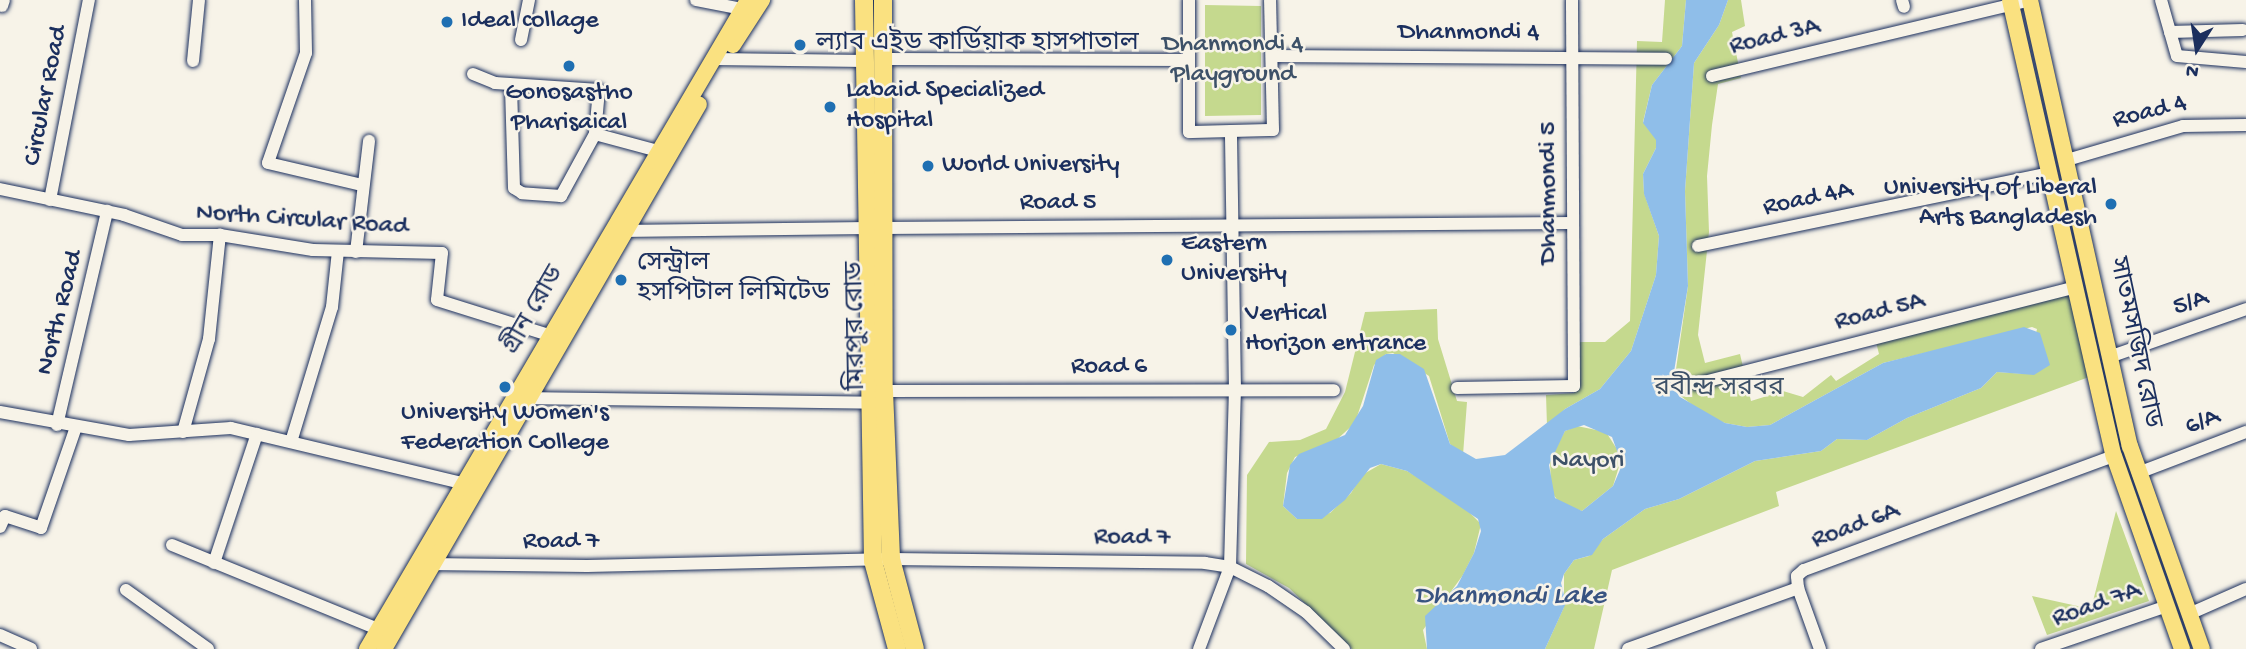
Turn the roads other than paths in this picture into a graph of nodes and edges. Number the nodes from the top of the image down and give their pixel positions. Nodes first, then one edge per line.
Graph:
1 (89, 0) edge
2 (199, 0) edge
3 (305, 0) edge
4 (529, 0) edge
5 (696, 0) edge
6 (762, 0) edge
7 (864, 0) edge
8 (883, 0) edge
9 (1189, 0) edge
10 (1270, 0) edge
11 (1572, 0) edge
12 (2030, 0) edge
13 (2161, 0) edge
14 (745, 2) edge
15 (2010, 2) edge
16 (2243, 30) dead end
17 (2170, 32) junction
18 (521, 40) dead end
19 (1272, 56) junction
20 (1572, 58) junction
21 (719, 59) junction
22 (1666, 59) dead end
23 (884, 60) junction
24 (1189, 60) junction
25 (193, 61) dead end
26 (865, 61) junction
27 (2246, 62) edge
28 (473, 74) dead end
29 (1712, 76) dead end
30 (511, 85) junction
31 (2246, 125) edge
32 (1231, 131) junction
33 (595, 134) junction
34 (369, 141) dead end
35 (658, 151) junction
36 (2067, 160) junction
37 (2050, 173) junction
38 (362, 185) junction
39 (0, 190) edge
40 (50, 200) junction
41 (107, 211) junction
42 (1573, 223) junction
43 (1234, 225) junction
44 (876, 228) junction
45 (618, 231) junction
46 (220, 235) junction
47 (1698, 246) dead end
48 (338, 251) junction
49 (356, 252) junction
50 (2076, 287) junction
51 (2246, 309) edge
52 (549, 335) junction
53 (2112, 356) junction
54 (1696, 384) dead end
55 (1457, 388) dead end
56 (1334, 390) dead end
57 (1235, 391) junction
58 (877, 397) junction
59 (527, 398) junction
60 (0, 412) edge
61 (57, 425) junction
62 (76, 427) junction
63 (183, 432) junction
64 (2246, 432) edge
65 (257, 434) junction
66 (291, 442) junction
67 (2114, 456) junction
68 (2138, 473) junction
69 (462, 483) junction
70 (0, 527) edge
71 (172, 545) dead end
72 (882, 560) junction
73 (214, 563) junction
74 (424, 563) junction
75 (1230, 567) junction
76 (1798, 588) junction
77 (2246, 589) edge
78 (126, 590) dead end
79 (2167, 606) junction
80 (2189, 614) junction
81 (378, 629) junction
82 (0, 635) edge
83 (31, 649) edge
84 (208, 649) edge
85 (367, 649) edge
86 (384, 649) edge
87 (897, 649) edge
88 (915, 649) edge
89 (1199, 649) edge
90 (1344, 649) edge
91 (1628, 649) edge
92 (1820, 649) edge
93 (2041, 649) edge
94 (2182, 649) edge
95 (2202, 649) edge

1 - 40 street, Circular Road
2 - 25 street
3 - 38 street
4 - 18 street
5 - 14 street
6 - 21 main road, গ্রীন রোড
7 - 26 highway, মিরপুর রোড
8 - 23 highway, মিরপুর রোড
9 - 24 street
10 - 19 street
11 - 20 street, Dhanmondi 5
12 - 15 street, Road 3A
12 - 36 main road, সাতমসজিদ রোড
13 - 17 street
14 - 21 main road, গ্রীন রোড
15 - 29 street, Road 3A
15 - 37 main road, সাতমসজিদ রোড
16 - 17 street
17 - 27 street
19 - 20 street, Dhanmondi 4
19 - 32 street
20 - 22 street, Dhanmondi 4
20 - 42 street, Dhanmondi 5
21 - 26 street
21 - 35 main road, গ্রীন রোড
21 - 45 main road, গ্রীন রোড
23 - 24 street
23 - 44 highway, মিরপুর রোড
24 - 32 street
26 - 44 highway, মিরপুর রোড
28 - 30 street
30 - 33 street
30 - 33 street
31 - 36 street, Road 4
32 - 43 street
33 - 35 street
34 - 38 street
35 - 45 main road, গ্রীন রোড
36 - 53 main road, সাতমসজিদ রোড
37 - 47 street, Road 4A
37 - 50 main road, সাতমসজিদ রোড
38 - 49 street
39 - 40 street, North Circular Road
40 - 41 street, North Circular Road
41 - 46 street, North Circular Road
41 - 61 street, North Road
42 - 43 street, Road 5
42 - 55 street, Dhanmondi 5
43 - 44 street, Road 5
43 - 57 street
44 - 45 street, Road 5
44 - 58 highway, মিরপুর রোড
45 - 52 main road, গ্রীন রোড
45 - 59 main road, গ্রীন রোড
46 - 48 street, North Circular Road
46 - 63 street
48 - 49 street, North Circular Road
48 - 66 street
49 - 52 street, North Circular Road
50 - 54 street, Road 5A
50 - 67 main road, সাতমসজিদ রোড
51 - 53 street, 5/A
52 - 69 main road, গ্রীন রোড
53 - 68 main road, সাতমসজিদ রোড
56 - 57 street, Road 6
57 - 58 street, Road 6
57 - 75 street
58 - 59 street, Road 6
58 - 72 highway, মিরপুর রোড
59 - 74 main road, গ্রীন রোড
60 - 61 street
61 - 62 street
62 - 63 street
62 - 70 street
63 - 65 street
64 - 68 street, 6/A
65 - 66 street
65 - 73 street
66 - 69 street
67 - 76 street, Road 6A
67 - 79 main road, সাতমসজিদ রোড
68 - 80 main road, সাতমসজিদ রোড
69 - 74 main road, গ্রীন রোড
71 - 73 street
72 - 74 street, Road 7
72 - 75 street, Road 7
72 - 87 highway, মিরপুর রোড
72 - 88 highway, মিরপুর রোড
73 - 81 street
74 - 81 main road, গ্রীন রোড
74 - 86 main road, গ্রীন রোড
75 - 89 street
75 - 90 street, Road 7
76 - 91 street, Road 6A
76 - 92 street
77 - 80 street
78 - 84 street
79 - 93 street, Road 7A
79 - 94 main road, সাতমসজিদ রোড
80 - 95 main road, সাতমসজিদ রোড
81 - 85 main road, গ্রীন রোড
82 - 83 street

